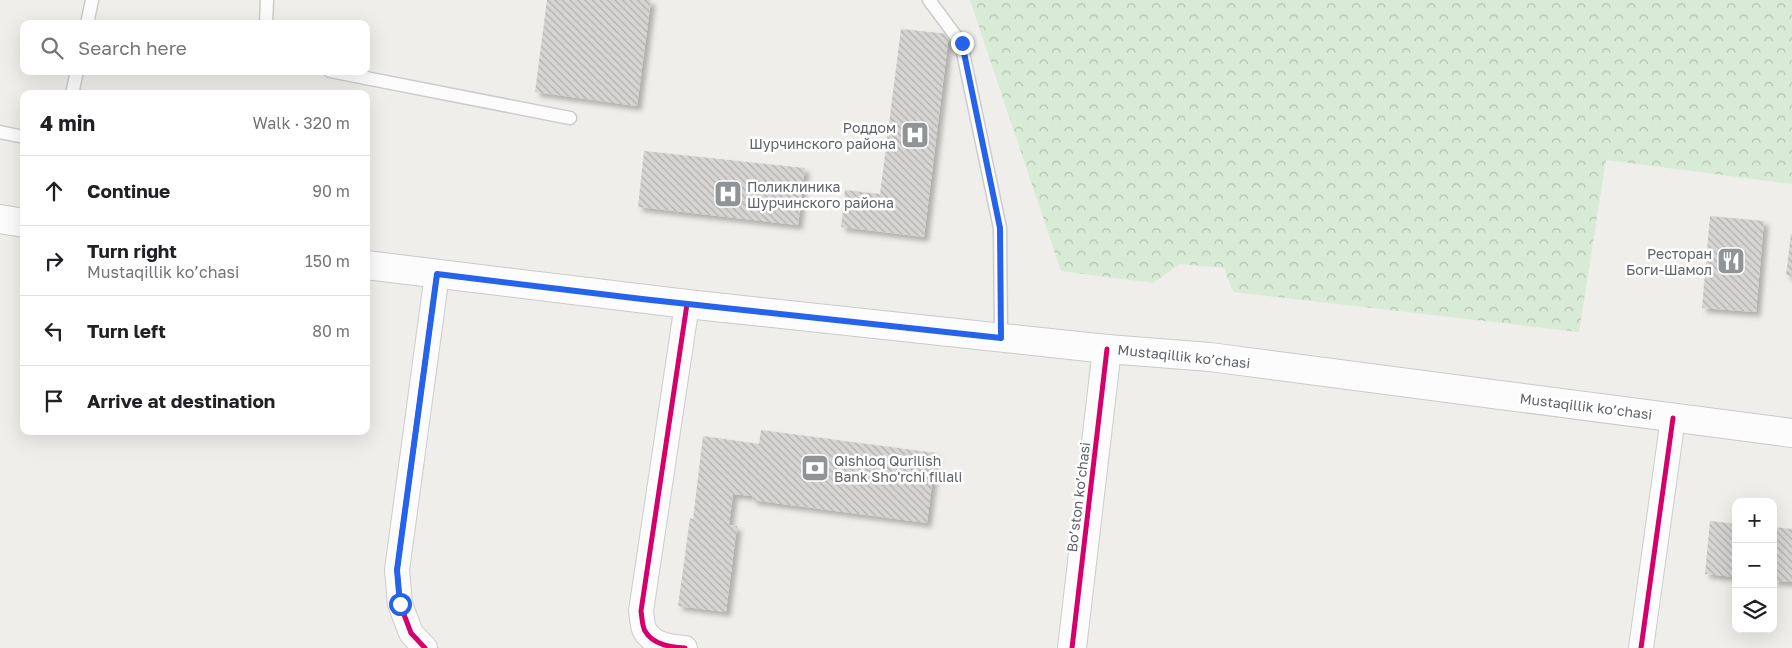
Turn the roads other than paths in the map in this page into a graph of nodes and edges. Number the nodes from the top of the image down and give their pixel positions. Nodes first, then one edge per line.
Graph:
1 (92, 0) edge
2 (268, 0) edge
3 (929, 0) edge
4 (88, 20) edge
5 (266, 20) edge
6 (76, 75) edge
7 (350, 75) edge
8 (73, 90) edge
9 (570, 118) dead end
10 (0, 132) edge
11 (20, 135) edge
12 (0, 219) edge
13 (20, 222) edge
14 (370, 266) edge
15 (437, 274) junction
16 (687, 304) junction
17 (1001, 338) junction
18 (1107, 349) junction
19 (1673, 418) junction
20 (1792, 433) edge
21 (425, 648) edge
22 (685, 648) edge
23 (1072, 648) edge
24 (1641, 648) edge

1 - 4 lane
2 - 5 lane
3 - 17 lane
6 - 8 lane
7 - 9 lane
10 - 11 lane
12 - 13 main road
14 - 15 main road, Mustaqillik ko’chasi
15 - 16 main road, Mustaqillik ko’chasi
15 - 21 street
16 - 17 main road, Mustaqillik ko’chasi
16 - 22 street
17 - 18 main road, Mustaqillik ko’chasi
18 - 19 main road, Mustaqillik ko’chasi
18 - 23 main road, Bo’ston ko’chasi
19 - 20 main road, Mustaqillik ko’chasi
19 - 24 street

